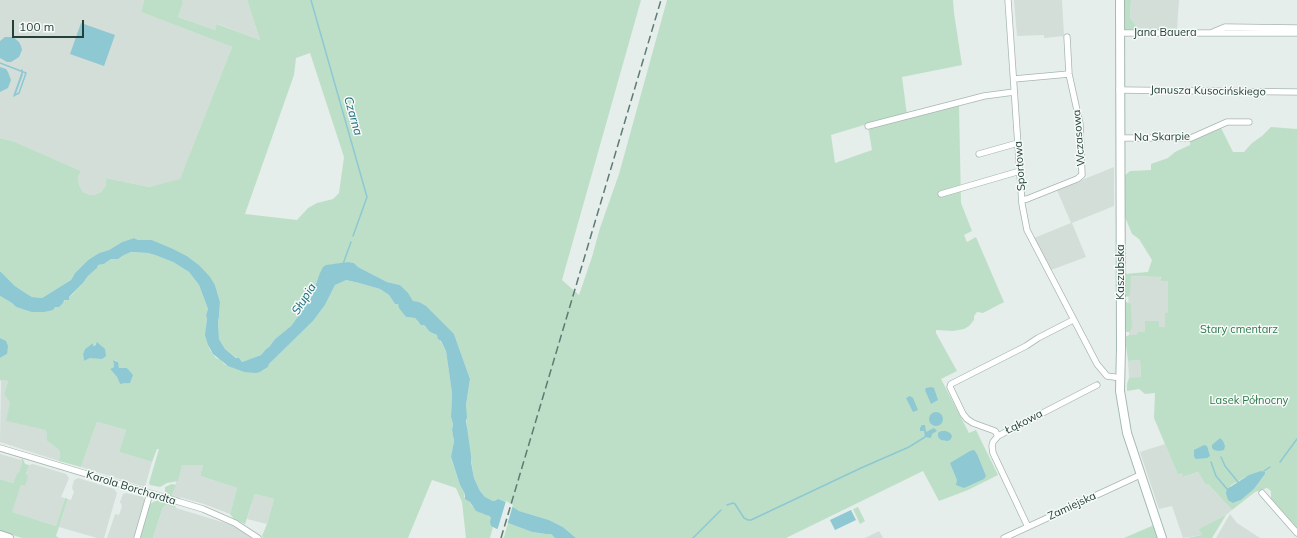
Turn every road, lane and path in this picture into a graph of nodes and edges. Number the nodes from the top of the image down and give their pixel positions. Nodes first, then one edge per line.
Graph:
1 (1008, 0) edge
2 (1120, 0) edge
3 (1297, 28) edge
4 (1285, 31) junction
5 (1120, 32) junction
6 (1297, 34) edge
7 (1067, 37) dead end
8 (1069, 74) junction
9 (1014, 80) junction
10 (1119, 90) junction
11 (1014, 92) junction
12 (1297, 92) edge
13 (1249, 122) dead end
14 (868, 126) dead end
15 (1120, 138) junction
16 (1018, 144) junction
17 (979, 154) dead end
18 (1020, 171) junction
19 (941, 194) dead end
20 (1022, 200) junction
21 (1073, 320) junction
22 (1120, 378) junction
23 (1097, 385) dead end
24 (998, 436) junction
25 (0, 448) edge
26 (1140, 475) junction
27 (1262, 492) dead end
28 (150, 493) junction
29 (1028, 527) junction
30 (1297, 533) edge
31 (0, 535) edge
32 (9, 538) edge
33 (137, 538) edge
34 (258, 538) edge
35 (1004, 538) edge
36 (1162, 538) edge

1 - 9 street, Sportowa
2 - 5 main road, Kaszubska
3 - 4 street, Jana Bauera
4 - 5 street, Jana Bauera
4 - 6 street, Jana Bauera
5 - 10 main road, Kaszubska
7 - 8 street, Wczasowa
8 - 9 street
8 - 20 street, Wczasowa
9 - 11 street, Sportowa
10 - 12 street, Janusza Kusocińskiego
10 - 15 main road, Kaszubska
11 - 14 street
11 - 16 street, Sportowa
13 - 15 street, Na Skarpie
15 - 22 main road, Kaszubska
16 - 17 street
16 - 18 street, Sportowa
18 - 19 street
18 - 20 street, Sportowa
20 - 21 street, Sportowa
21 - 22 street, Sportowa
21 - 24 street
22 - 26 main road, Kaszubska
23 - 24 street, Łąkowa
24 - 29 street, Łąkowa
25 - 28 street, Karola Borchardta
26 - 29 street, Zamiejska
26 - 36 main road, Kaszubska
27 - 30 street
28 - 33 street
28 - 34 street, Karola Borchardta
29 - 35 street, Zamiejska
31 - 32 main road

